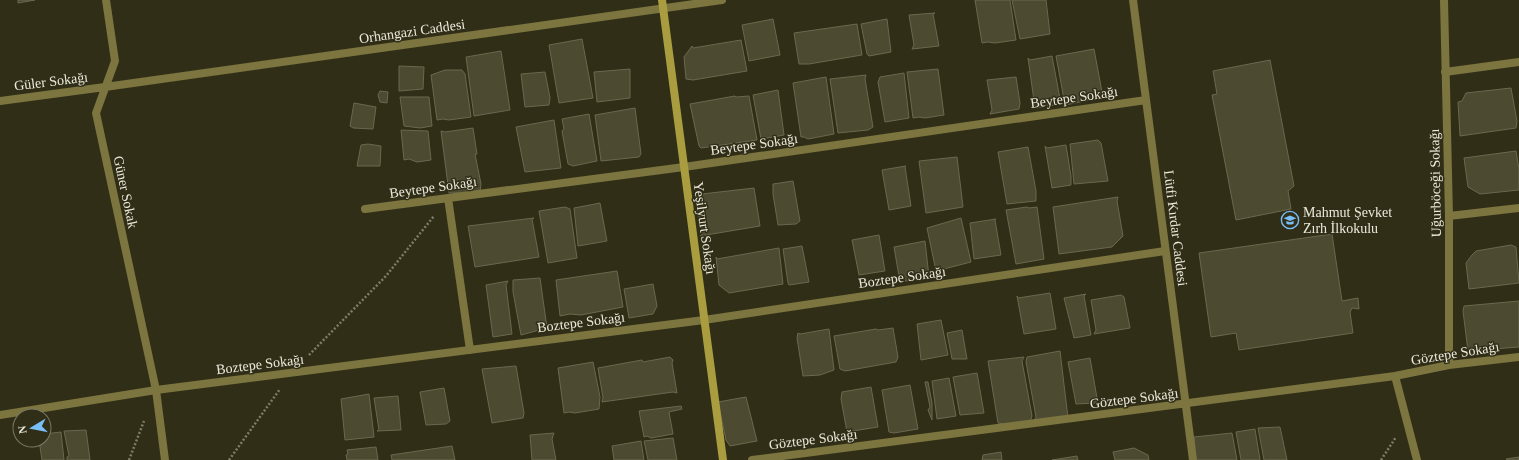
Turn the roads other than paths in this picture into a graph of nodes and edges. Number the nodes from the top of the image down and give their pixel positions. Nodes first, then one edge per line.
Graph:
1 (106, 0) edge
2 (662, 0) edge
3 (722, 0) edge
4 (1133, 0) edge
5 (1444, 0) edge
6 (663, 9) junction
7 (1519, 62) edge
8 (1445, 72) junction
9 (105, 87) junction
10 (0, 100) edge
11 (1146, 100) junction
12 (684, 167) junction
13 (448, 198) junction
14 (1519, 208) edge
15 (365, 209) dead end
16 (1449, 216) junction
17 (1165, 251) junction
18 (704, 320) junction
19 (470, 350) junction
20 (1519, 357) edge
21 (1449, 365) junction
22 (1395, 376) junction
23 (156, 390) junction
24 (1186, 404) junction
25 (0, 416) edge
26 (165, 460) edge
27 (723, 460) edge
28 (752, 460) edge
29 (1193, 460) edge
30 (1417, 460) edge

1 - 9 street, Güner Sokak
2 - 6 main road, Yeşilyurt Sokağı
3 - 6 street, Orhangazi Caddesi
4 - 11 street, Lütfi Kırdar Caddesi
5 - 8 street, Uğurböceği Sokağı
6 - 9 street, Orhangazi Caddesi
6 - 12 main road, Yeşilyurt Sokağı
7 - 8 street
8 - 16 street, Uğurböceği Sokağı
9 - 10 street, Güler Sokağı
9 - 23 street, Güner Sokak
11 - 12 street, Beytepe Sokağı
11 - 17 street, Lütfi Kırdar Caddesi
12 - 13 street, Beytepe Sokağı
12 - 18 main road, Yeşilyurt Sokağı
13 - 15 street, Beytepe Sokağı
13 - 19 street
14 - 16 street
16 - 21 street, Uğurböceği Sokağı
17 - 18 street, Boztepe Sokağı
17 - 24 street, Lütfi Kırdar Caddesi
18 - 19 street, Boztepe Sokağı
18 - 27 main road, Yeşilyurt Sokağı
19 - 23 street, Boztepe Sokağı
20 - 21 street, Göztepe Sokağı
21 - 22 street, Göztepe Sokağı
22 - 24 street, Göztepe Sokağı
22 - 30 street
23 - 25 street, Boztepe Sokağı
23 - 26 street, Güner Sokak
24 - 28 street, Göztepe Sokağı
24 - 29 street, Lütfi Kırdar Caddesi

